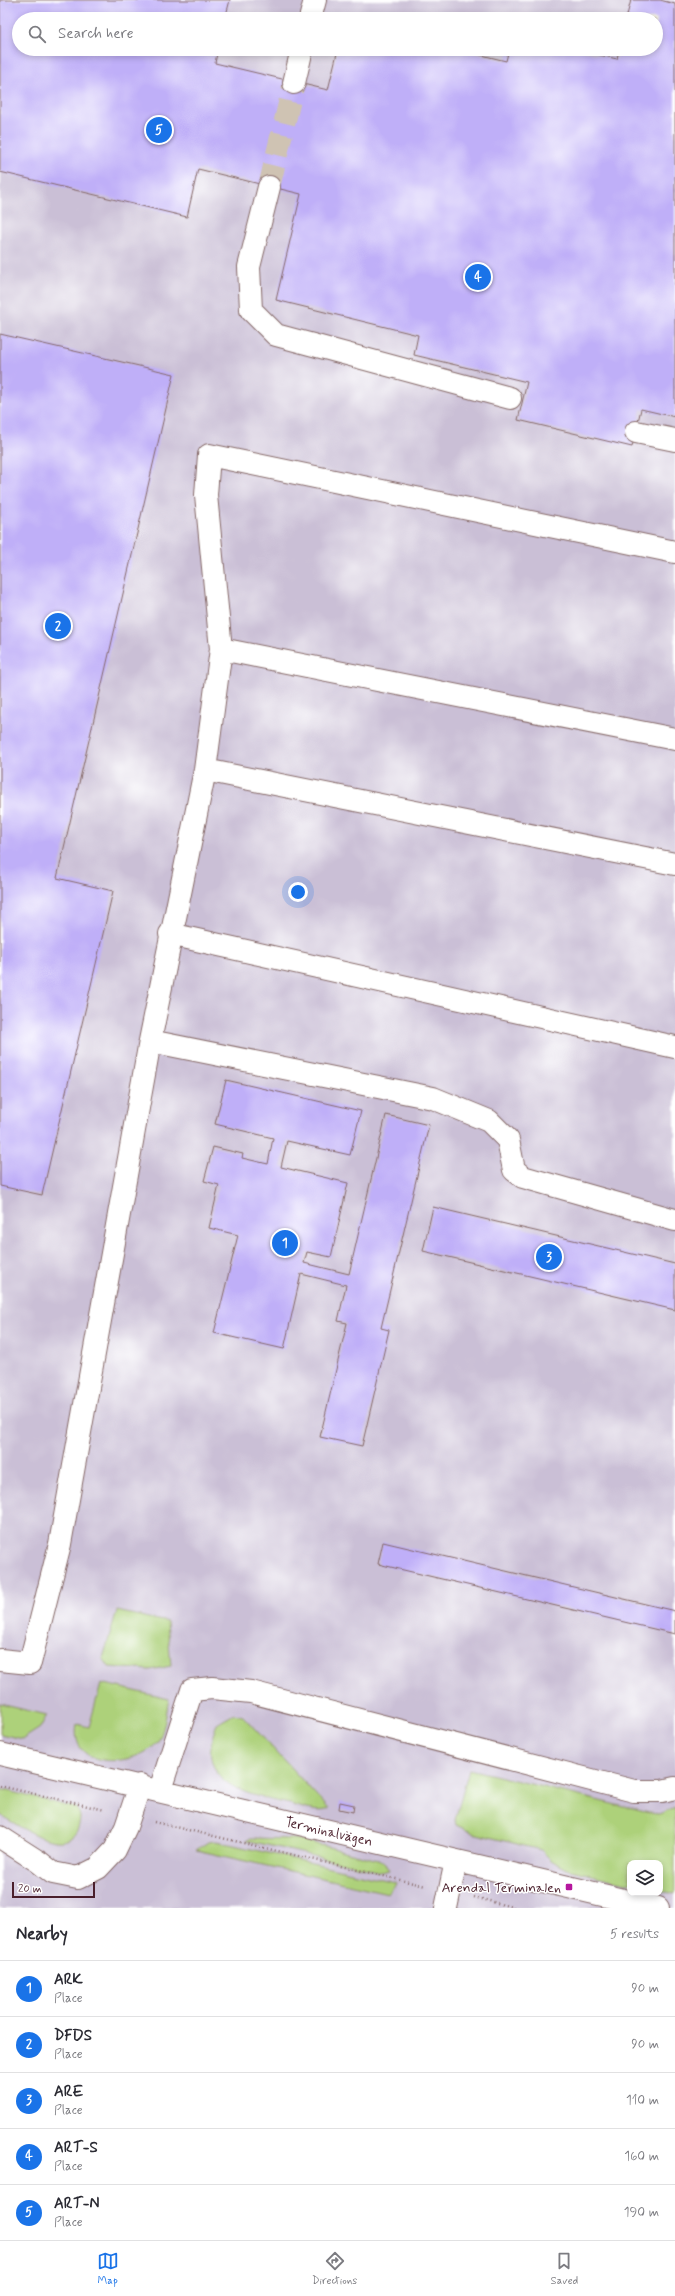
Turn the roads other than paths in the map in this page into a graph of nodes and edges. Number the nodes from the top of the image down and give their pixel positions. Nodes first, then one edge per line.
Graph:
1 (314, 0) edge
2 (311, 12) edge
3 (300, 56) edge
4 (294, 83) tunnel mouth
5 (270, 187) tunnel mouth
6 (510, 398) dead end
7 (636, 432) dead end
8 (675, 440) edge
9 (675, 552) edge
10 (221, 649) junction
11 (675, 739) edge
12 (204, 770) junction
13 (675, 864) edge
14 (170, 934) junction
15 (150, 1041) junction
16 (675, 1047) edge
17 (675, 1220) edge
18 (0, 1660) edge
19 (0, 1754) edge
20 (150, 1788) junction
21 (675, 1788) edge
22 (0, 1838) edge
23 (456, 1861) junction
24 (448, 1900) edge
25 (653, 1907) edge

1 - 2 street
3 - 4 street
5 - 6 street
7 - 8 street
9 - 10 street
10 - 11 street
10 - 12 street
12 - 13 street
12 - 14 street
14 - 15 street
14 - 16 street
15 - 17 street
15 - 18 street
19 - 20 street, Terminalvägen
20 - 21 street
20 - 22 street
20 - 23 street, Terminalvägen
23 - 24 street
23 - 25 street, Terminalvägen

